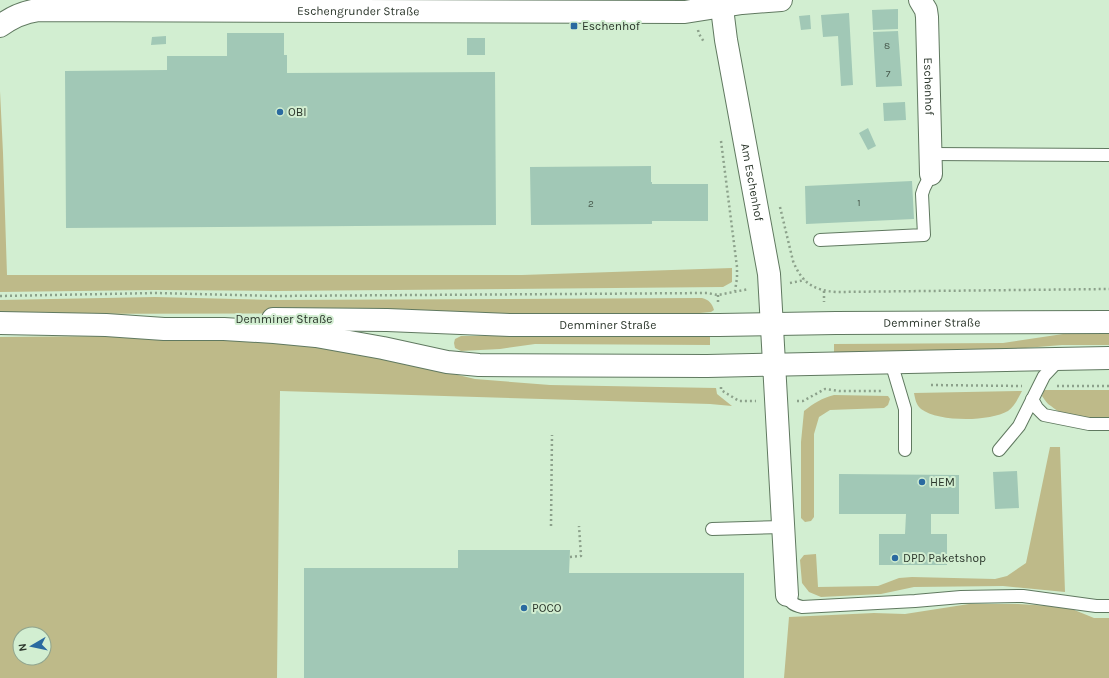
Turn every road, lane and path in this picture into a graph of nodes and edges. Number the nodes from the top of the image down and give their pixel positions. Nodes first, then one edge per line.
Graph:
1 (782, 0) edge
2 (920, 0) edge
3 (721, 3) edge
4 (695, 11) junction
5 (0, 26) edge
6 (706, 46) dead end
7 (721, 140) dead end
8 (1109, 155) edge
9 (931, 164) junction
10 (820, 240) dead end
11 (805, 280) dead end
12 (1109, 289) edge
13 (0, 296) edge
14 (1109, 322) edge
15 (0, 323) edge
16 (772, 324) junction
17 (106, 325) junction
18 (1109, 358) edge
19 (1061, 359) junction
20 (891, 362) junction
21 (774, 365) junction
22 (1032, 399) junction
23 (1109, 424) edge
24 (552, 434) dead end
25 (905, 450) dead end
26 (999, 450) dead end
27 (552, 526) dead end
28 (579, 526) dead end
29 (783, 527) junction
30 (712, 529) dead end
31 (570, 557) dead end
32 (787, 595) joint
33 (1109, 606) edge

1 - 3 main road
2 - 9 main road, Eschenhof
3 - 4 main road, Eschengrunder Straße
3 - 16 main road, Am Eschenhof
4 - 5 main road, Eschengrunder Straße
4 - 6 path
7 - 13 path
8 - 9 lane
9 - 10 lane
11 - 12 path
14 - 16 main road, Demminer Straße
15 - 17 main road, Demminer Straße
16 - 17 main road, Demminer Straße
16 - 21 main road, Am Eschenhof
17 - 21 main road, Demminer Straße
18 - 19 main road, Demminer Straße
19 - 20 main road, Demminer Straße
19 - 22 lane
20 - 21 main road, Demminer Straße
20 - 25 lane
21 - 29 main road
22 - 23 lane
22 - 26 lane
24 - 27 path
28 - 31 path
29 - 30 lane
29 - 32 main road
32 - 33 lane

